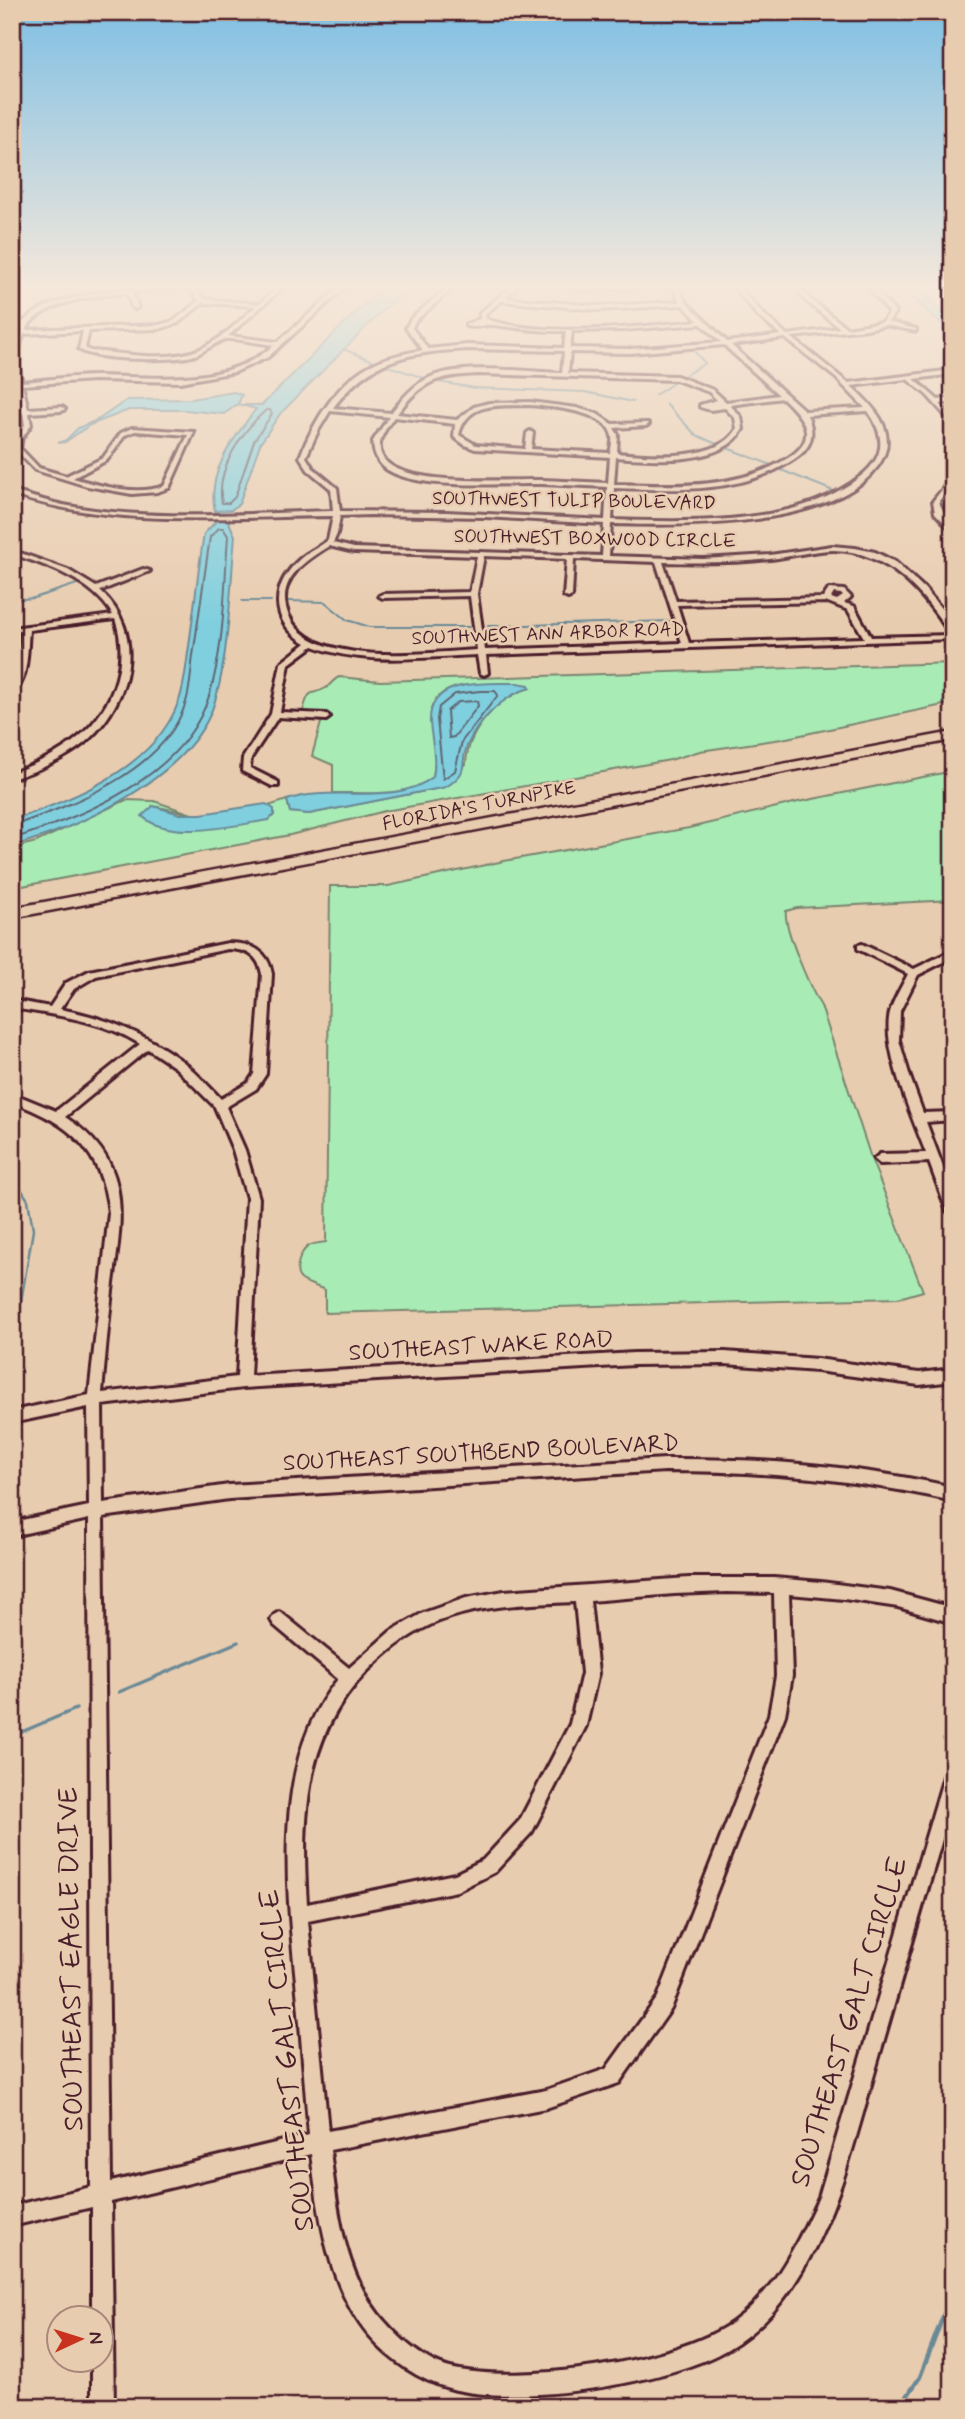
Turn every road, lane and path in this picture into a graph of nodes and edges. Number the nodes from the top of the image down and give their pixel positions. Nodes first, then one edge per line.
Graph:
1 (23, 398) edge
2 (339, 398) edge
3 (407, 398) edge
4 (718, 398) edge
5 (771, 398) edge
6 (788, 398) edge
7 (860, 398) edge
8 (933, 398) edge
9 (953, 400) edge
10 (938, 402) junction
11 (724, 404) junction
12 (62, 409) dead end
13 (329, 409) junction
14 (872, 409) junction
15 (26, 410) junction
16 (12, 412) edge
17 (803, 413) junction
18 (393, 415) junction
19 (458, 422) junction
20 (953, 422) edge
21 (646, 424) dead end
22 (612, 426) junction
23 (530, 433) dead end
24 (528, 450) junction
25 (613, 454) junction
26 (67, 478) junction
27 (952, 482) edge
28 (610, 485) junction
29 (12, 493) edge
30 (336, 514) junction
31 (608, 520) junction
32 (953, 530) edge
33 (858, 539) dead end
34 (329, 544) junction
35 (855, 550) junction
36 (12, 552) edge
37 (481, 552) junction
38 (572, 556) junction
39 (605, 558) junction
40 (659, 561) junction
41 (146, 571) dead end
42 (95, 590) junction
43 (473, 594) junction
44 (383, 596) dead end
45 (568, 596) dead end
46 (673, 603) junction
47 (116, 617) junction
48 (25, 628) junction
49 (12, 630) edge
50 (953, 632) edge
51 (953, 637) edge
52 (869, 640) junction
53 (311, 643) junction
54 (686, 645) junction
55 (481, 653) junction
56 (484, 673) dead end
57 (12, 692) edge
58 (275, 714) junction
59 (326, 718) dead end
60 (953, 727) edge
61 (953, 736) edge
62 (12, 776) edge
63 (275, 785) dead end
64 (12, 903) edge
65 (12, 913) edge
66 (862, 947) dead end
67 (953, 953) edge
68 (914, 973) junction
69 (12, 1004) edge
70 (54, 1009) junction
71 (148, 1043) junction
72 (12, 1097) edge
73 (220, 1105) junction
74 (953, 1116) edge
75 (57, 1117) junction
76 (919, 1118) junction
77 (932, 1157) junction
78 (880, 1159) dead end
79 (953, 1212) edge
80 (953, 1374) edge
81 (243, 1382) junction
82 (96, 1400) junction
83 (12, 1417) edge
84 (953, 1494) edge
85 (96, 1511) junction
86 (12, 1529) edge
87 (781, 1587) junction
88 (582, 1594) junction
89 (953, 1616) edge
90 (279, 1620) dead end
91 (349, 1678) junction
92 (953, 1773) edge
93 (301, 1914) junction
94 (319, 2142) junction
95 (102, 2194) junction
96 (12, 2216) edge
97 (103, 2407) edge

1 - 15 street
2 - 13 street
3 - 18 street
4 - 11 street
5 - 11 street
6 - 17 street
7 - 14 street, SOUTHWEST TULIP BOULEVARD
8 - 10 street
9 - 10 street
10 - 20 street
11 - 25 street
12 - 15 street
13 - 18 street
13 - 30 street
14 - 17 street
14 - 31 street, SOUTHWEST TULIP BOULEVARD
15 - 16 street
15 - 26 street
17 - 28 street
18 - 19 street
18 - 28 street
19 - 22 street
19 - 24 street
21 - 22 street
22 - 25 street
23 - 24 street
24 - 25 street
25 - 28 street
26 - 26 street
27 - 32 street
28 - 31 street
29 - 30 street, SOUTHWEST TULIP BOULEVARD
30 - 31 street, SOUTHWEST TULIP BOULEVARD
30 - 34 street
31 - 39 street
33 - 35 street
34 - 37 street, SOUTHWEST BOXWOOD CIRCLE
34 - 53 street, SOUTHWEST ANN ARBOR ROAD
35 - 40 street, SOUTHWEST BOXWOOD CIRCLE
35 - 50 street, SOUTHWEST BOXWOOD CIRCLE
36 - 42 street
37 - 38 street, SOUTHWEST BOXWOOD CIRCLE
37 - 43 street
38 - 39 street, SOUTHWEST BOXWOOD CIRCLE
38 - 45 street
39 - 40 street, SOUTHWEST BOXWOOD CIRCLE
40 - 46 street
41 - 42 street
42 - 47 street
43 - 44 street
43 - 55 street
46 - 52 street
46 - 54 street
47 - 48 street
47 - 62 street
48 - 49 street
48 - 57 street
51 - 52 street, SOUTHWEST ANN ARBOR ROAD
52 - 54 street, SOUTHWEST ANN ARBOR ROAD
53 - 55 street, SOUTHWEST ANN ARBOR ROAD
53 - 58 street
54 - 55 street, SOUTHWEST ANN ARBOR ROAD
55 - 56 street
58 - 59 street
58 - 63 street
60 - 64 highway, FLORIDA'S TURNPIKE
61 - 65 highway, FLORIDA'S TURNPIKE
66 - 68 street
67 - 68 street
68 - 76 street
69 - 70 street
70 - 71 street
70 - 73 street
71 - 73 street
71 - 75 street
72 - 75 street
73 - 81 street
74 - 76 street
75 - 82 street
76 - 77 street
77 - 78 street
77 - 79 street
80 - 81 street, SOUTHEAST WAKE ROAD
81 - 82 street, SOUTHEAST WAKE ROAD
82 - 83 street, SOUTHEAST WAKE ROAD
82 - 85 street
84 - 85 street, SOUTHEAST SOUTHBEND BOULEVARD
85 - 86 street, SOUTHEAST SOUTHBEND BOULEVARD
85 - 95 street, SOUTHEAST EAGLE DRIVE
87 - 88 street, SOUTHEAST GALT CIRCLE
87 - 89 street, SOUTHEAST GALT CIRCLE
87 - 94 street
88 - 91 street, SOUTHEAST GALT CIRCLE
88 - 93 street
90 - 91 street
91 - 93 street, SOUTHEAST GALT CIRCLE
92 - 94 street, SOUTHEAST GALT CIRCLE
93 - 94 street, SOUTHEAST GALT CIRCLE
94 - 95 street
95 - 96 street
95 - 97 street, SOUTHEAST EAGLE DRIVE

